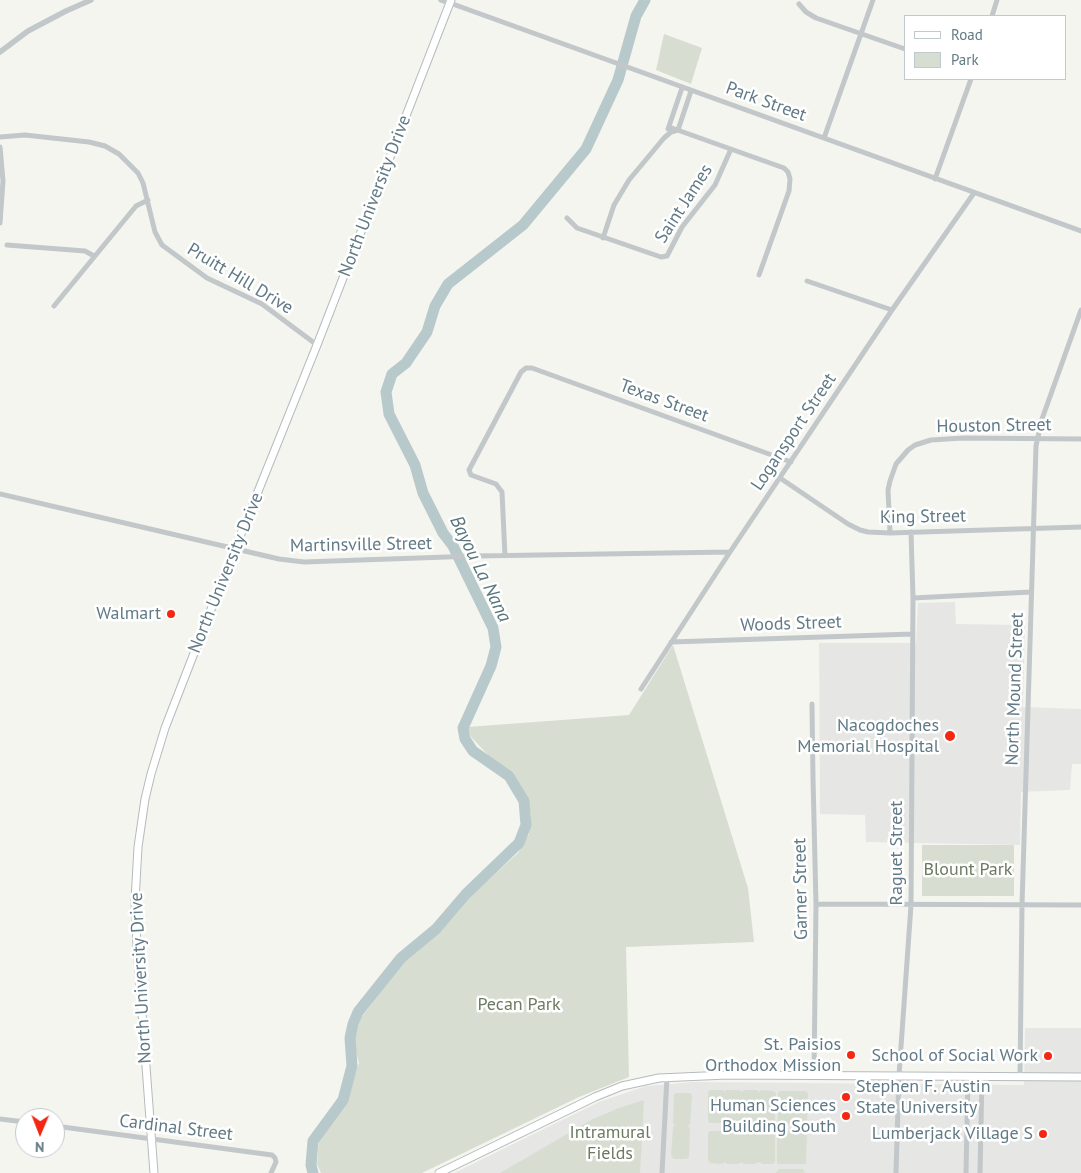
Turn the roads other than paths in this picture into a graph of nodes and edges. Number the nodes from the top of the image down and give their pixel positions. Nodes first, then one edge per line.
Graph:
1 (91, 0) edge
2 (441, 0) edge
3 (873, 0) edge
4 (997, 0) edge
5 (450, 1) edge
6 (799, 4) dead end
7 (992, 15) edge
8 (861, 34) junction
9 (904, 49) edge
10 (0, 52) edge
11 (970, 80) edge
12 (682, 88) junction
13 (691, 91) junction
14 (669, 127) junction
15 (678, 130) junction
16 (0, 138) edge
17 (664, 138) junction
18 (824, 138) junction
19 (0, 147) edge
20 (731, 149) junction
21 (936, 179) junction
22 (974, 193) junction
23 (148, 200) junction
24 (567, 218) dead end
25 (0, 223) edge
26 (1081, 231) edge
27 (603, 238) junction
28 (7, 245) dead end
29 (94, 256) junction
30 (759, 276) dead end
31 (807, 280) dead end
32 (54, 306) dead end
33 (892, 310) junction
34 (1081, 310) edge
35 (317, 345) junction
36 (1037, 438) junction
37 (1081, 439) edge
38 (792, 462) junction
39 (780, 478) junction
40 (0, 494) edge
41 (1081, 527) edge
42 (1034, 528) junction
43 (911, 532) junction
44 (890, 533) junction
45 (235, 549) junction
46 (730, 552) junction
47 (504, 556) junction
48 (1031, 592) junction
49 (913, 598) junction
50 (913, 634) junction
51 (671, 642) junction
52 (640, 690) dead end
53 (812, 704) dead end
54 (816, 904) junction
55 (911, 905) junction
56 (1022, 905) junction
57 (1081, 905) edge
58 (814, 1075) junction
59 (899, 1075) junction
60 (968, 1076) junction
61 (982, 1076) junction
62 (667, 1077) junction
63 (1020, 1077) junction
64 (1081, 1078) edge
65 (0, 1118) edge
66 (15, 1120) edge
67 (65, 1127) edge
68 (151, 1138) junction
69 (154, 1173) edge
70 (272, 1173) edge
71 (439, 1173) edge
72 (662, 1173) edge
73 (896, 1173) edge
74 (966, 1173) edge
75 (980, 1173) edge

1 - 10 street
2 - 5 street, Park Street
3 - 8 street
4 - 7 street
5 - 12 street, Park Street
5 - 35 main road, North University Drive
6 - 8 street
8 - 9 street
8 - 18 street
11 - 21 street
12 - 13 street, Park Street
12 - 14 street
13 - 15 street
13 - 18 street, Park Street
14 - 15 street
14 - 17 street
15 - 17 street
15 - 20 street
16 - 23 street, Pruitt Hill Drive
17 - 27 street
18 - 21 street, Park Street
19 - 25 street
20 - 27 street, Saint James
20 - 30 street
21 - 22 street, Park Street
22 - 26 street, Park Street
22 - 33 street, Logansport Street
23 - 29 street
23 - 35 street, Pruitt Hill Drive
24 - 27 street, Saint James
28 - 29 street
29 - 32 street
31 - 33 street
33 - 38 street, Logansport Street
34 - 36 street, North Mound Street
35 - 45 main road, North University Drive
36 - 37 street, Houston Street
36 - 42 street, North Mound Street
36 - 44 street, Houston Street
38 - 39 street, Logansport Street
38 - 47 street, Texas Street
39 - 44 street, King Street
39 - 46 street, Logansport Street
40 - 45 street, Martinsville Street
41 - 42 street, King Street
42 - 43 street, King Street
42 - 48 street, North Mound Street
43 - 44 street, King Street
43 - 49 street, Raguet Street
45 - 47 street, Martinsville Street
45 - 68 main road, North University Drive
46 - 47 street, Martinsville Street
46 - 51 street, Logansport Street
48 - 49 street
48 - 56 street, North Mound Street
49 - 50 street, Raguet Street
50 - 51 street, Woods Street
50 - 55 street, Raguet Street
51 - 52 street, Logansport Street
53 - 54 street, Garner Street
54 - 55 street
54 - 58 street, Garner Street
55 - 56 street
55 - 59 street, Raguet Street
56 - 57 street
56 - 63 street, North Mound Street
58 - 59 main road
58 - 62 main road
59 - 60 main road
59 - 73 street, Raguet Street
60 - 61 main road
60 - 74 street
61 - 63 main road
61 - 75 street
62 - 71 main road
62 - 72 street
63 - 64 main road
65 - 66 street
67 - 68 street, Cardinal Street
68 - 69 main road, North University Drive
68 - 70 street, Cardinal Street

